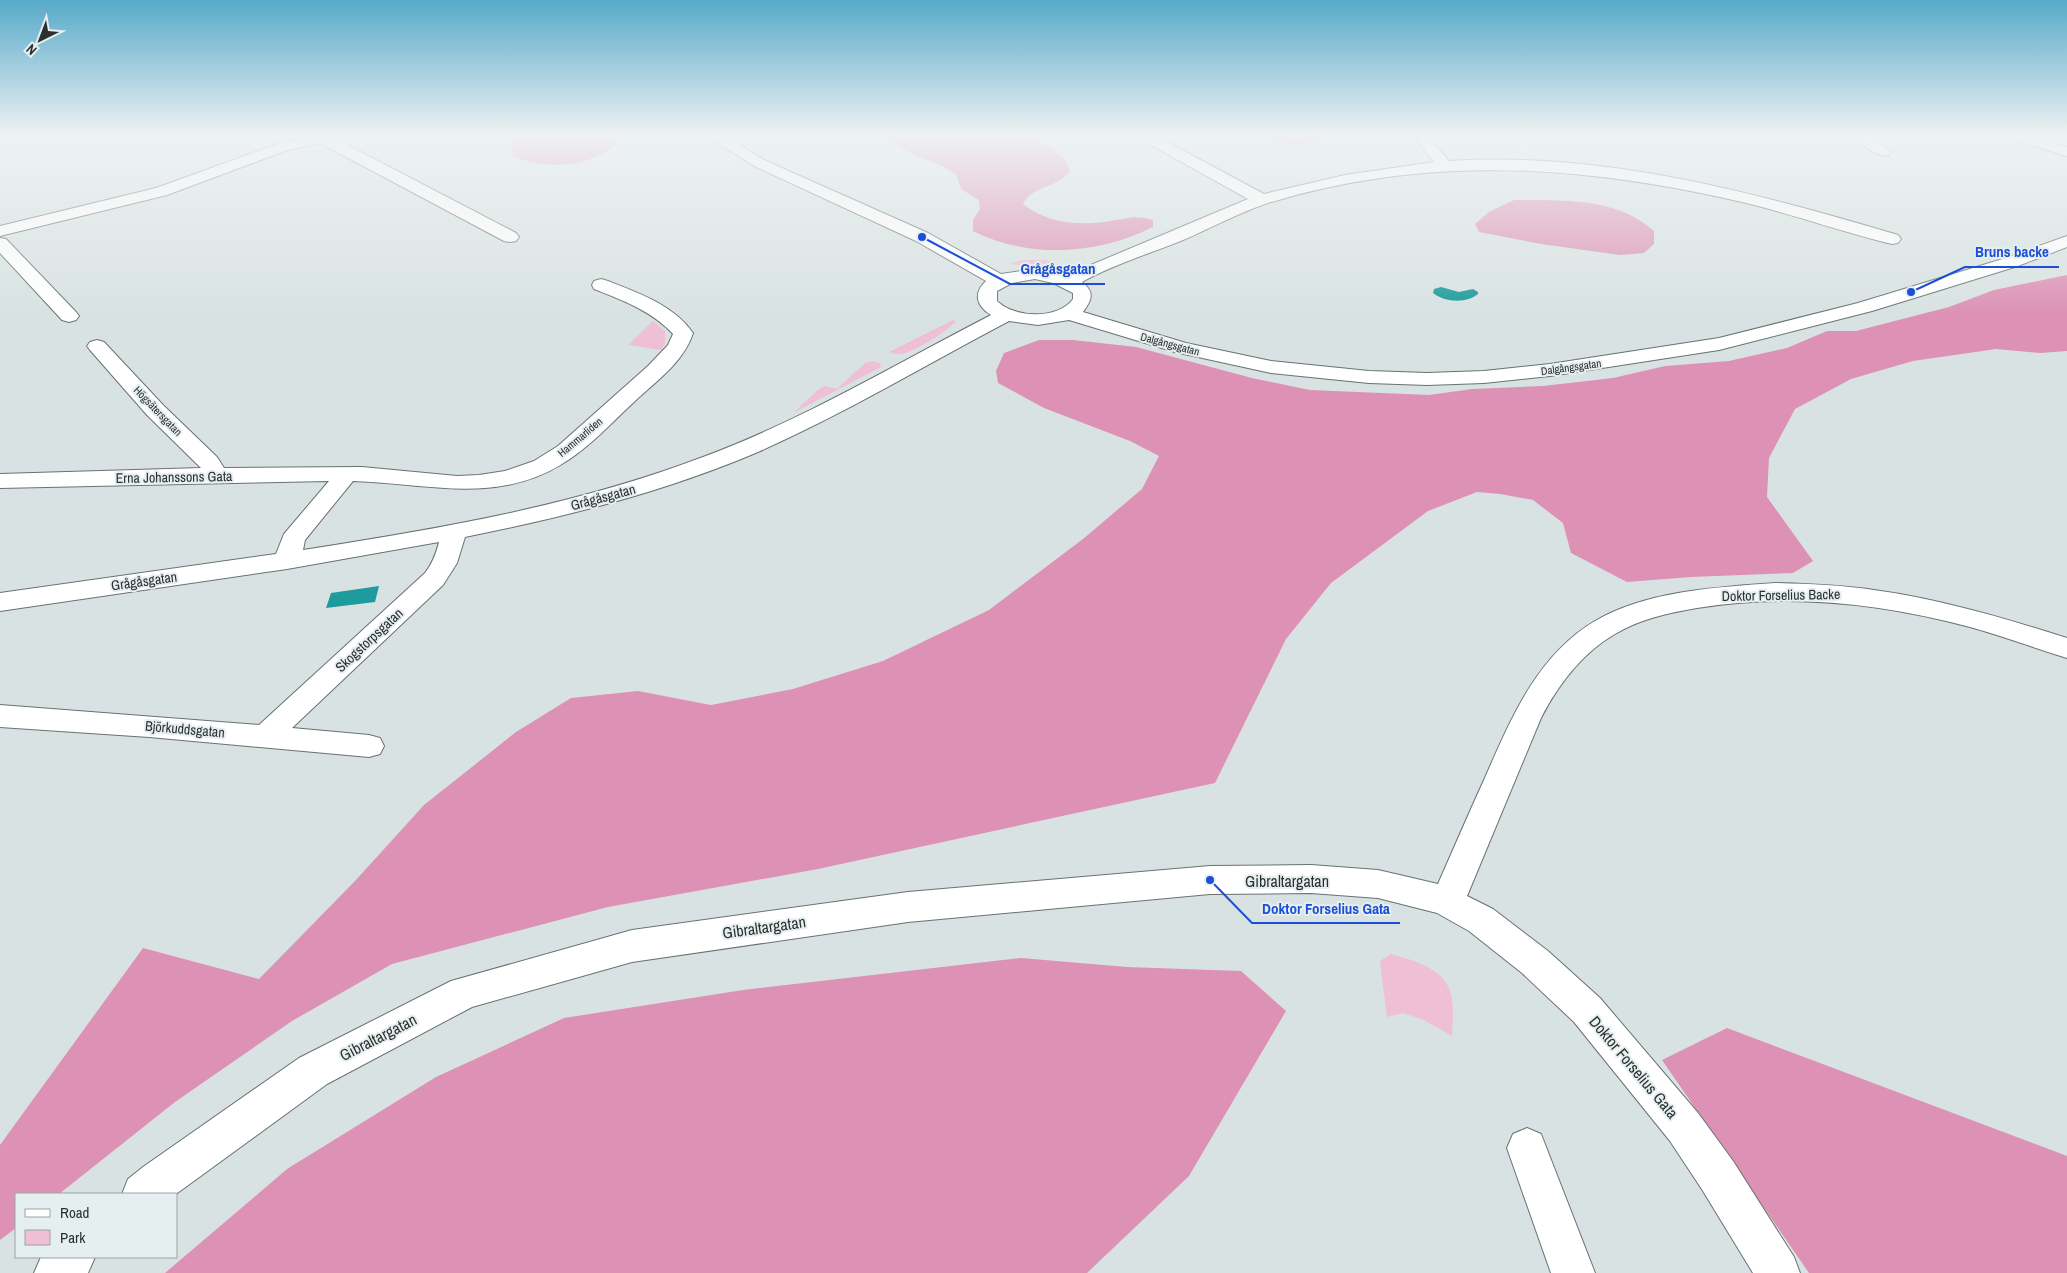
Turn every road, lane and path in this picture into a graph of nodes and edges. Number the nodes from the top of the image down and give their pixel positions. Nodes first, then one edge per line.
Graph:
1 (147, 195) edge
2 (431, 195) edge
3 (830, 195) edge
4 (1254, 195) edge
5 (1283, 195) edge
6 (1726, 195) edge
7 (1262, 200) junction
8 (0, 231) edge
9 (510, 237) dead end
10 (1892, 239) dead end
11 (2067, 240) edge
12 (0, 243) edge
13 (1000, 281) junction
14 (1069, 281) junction
15 (601, 284) dead end
16 (1067, 313) junction
17 (1006, 315) junction
18 (69, 316) dead end
19 (96, 346) dead end
20 (347, 474) junction
21 (206, 476) junction
22 (0, 481) edge
23 (453, 533) junction
24 (287, 560) junction
25 (0, 602) edge
26 (2067, 648) edge
27 (0, 716) edge
28 (267, 736) junction
29 (369, 746) dead end
30 (1447, 902) junction
31 (1527, 1148) dead end
32 (145, 1193) edge
33 (73, 1258) edge
34 (56, 1273) edge
35 (1573, 1273) edge
36 (1778, 1273) edge

1 - 8 street
2 - 9 street
3 - 13 street
4 - 7 street
5 - 7 street
6 - 10 street
7 - 14 street
11 - 16 street, Dalgångsgatan
12 - 18 street
13 - 14 street
13 - 17 street
14 - 16 street
15 - 20 street, Hammarliden
16 - 17 street
17 - 23 street, Grågåsgatan
19 - 21 street, Högsätersgatan
20 - 21 street, Erna Johanssons Gata
20 - 24 street
21 - 22 street, Erna Johanssons Gata
23 - 24 street, Grågåsgatan
23 - 28 street, Skogstorpsgatan
24 - 25 street, Grågåsgatan
26 - 30 street, Doktor Forselius Backe
27 - 28 street, Björkuddsgatan
28 - 29 street, Björkuddsgatan
30 - 32 street, Gibraltargatan
30 - 36 street, Doktor Forselius Gata
31 - 35 street
33 - 34 street

